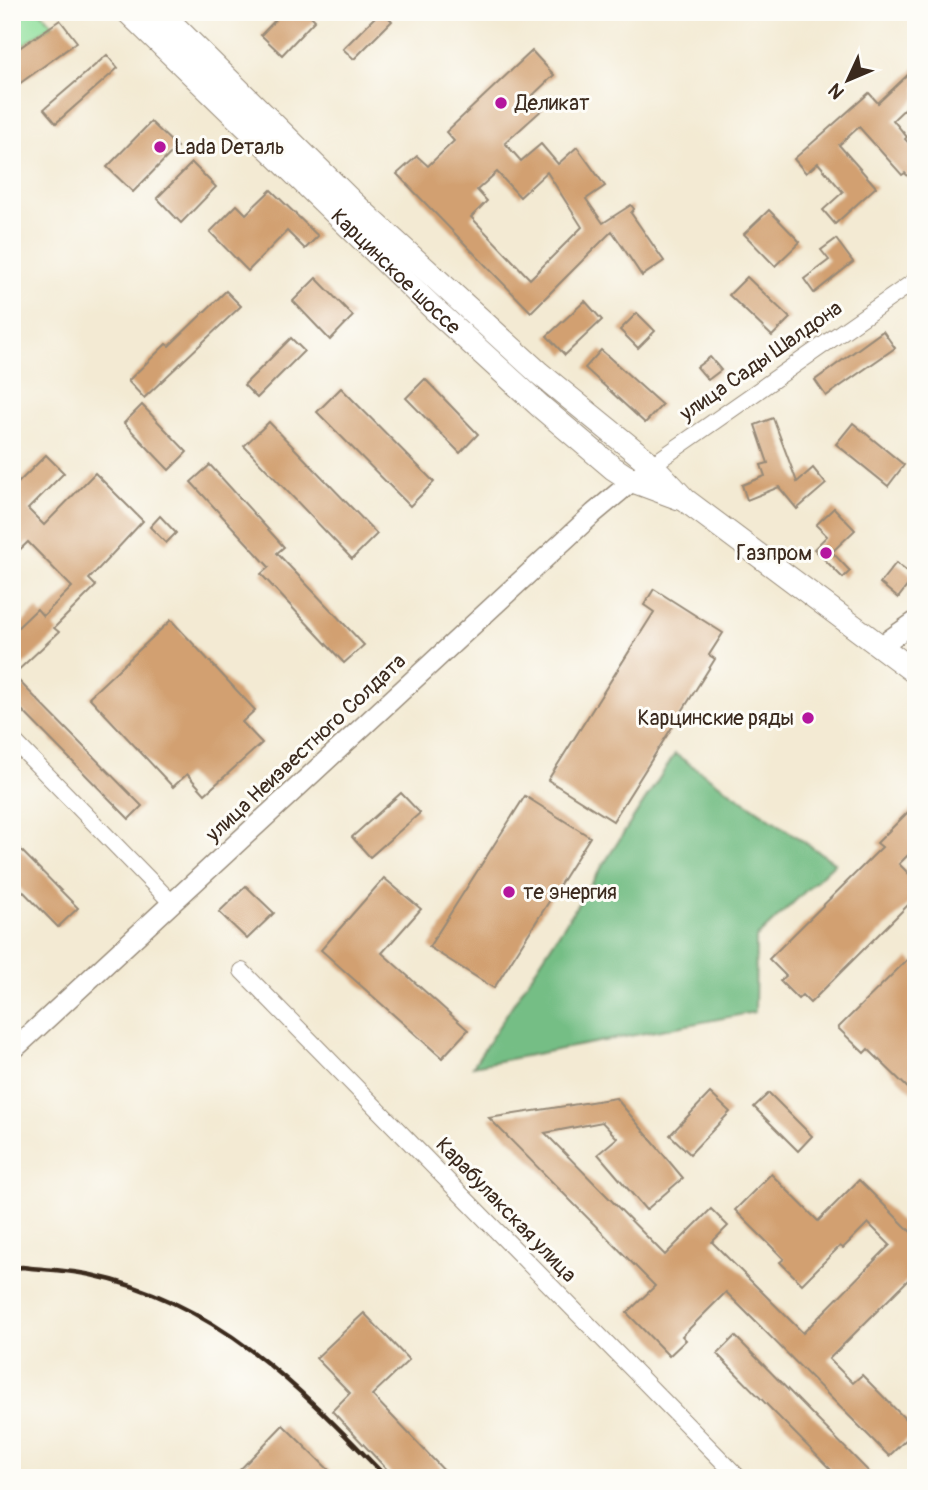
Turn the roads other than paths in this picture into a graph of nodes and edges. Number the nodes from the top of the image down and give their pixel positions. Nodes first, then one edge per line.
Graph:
1 (128, 12) edge
2 (160, 12) edge
3 (916, 280) edge
4 (652, 465) junction
5 (633, 481) junction
6 (685, 500) junction
7 (916, 621) edge
8 (879, 647) junction
9 (916, 673) edge
10 (12, 739) edge
11 (173, 903) junction
12 (242, 971) dead end
13 (12, 1051) edge
14 (739, 1478) edge

1 - 5 main road, Карцинское шоссе
2 - 4 main road, Карцинское шоссе
3 - 4 street, улица Сады Шалдона
4 - 5 street, улица Сады Шалдона
4 - 6 main road, Карцинское шоссе
5 - 6 main road, Карцинское шоссе
5 - 11 street, улица Неизвестного Солдата
6 - 8 main road, Карцинское шоссе
7 - 8 street
8 - 9 main road, Карцинское шоссе
10 - 11 street
11 - 13 street, улица Неизвестного Солдата
12 - 14 street, Карабулакская улица

